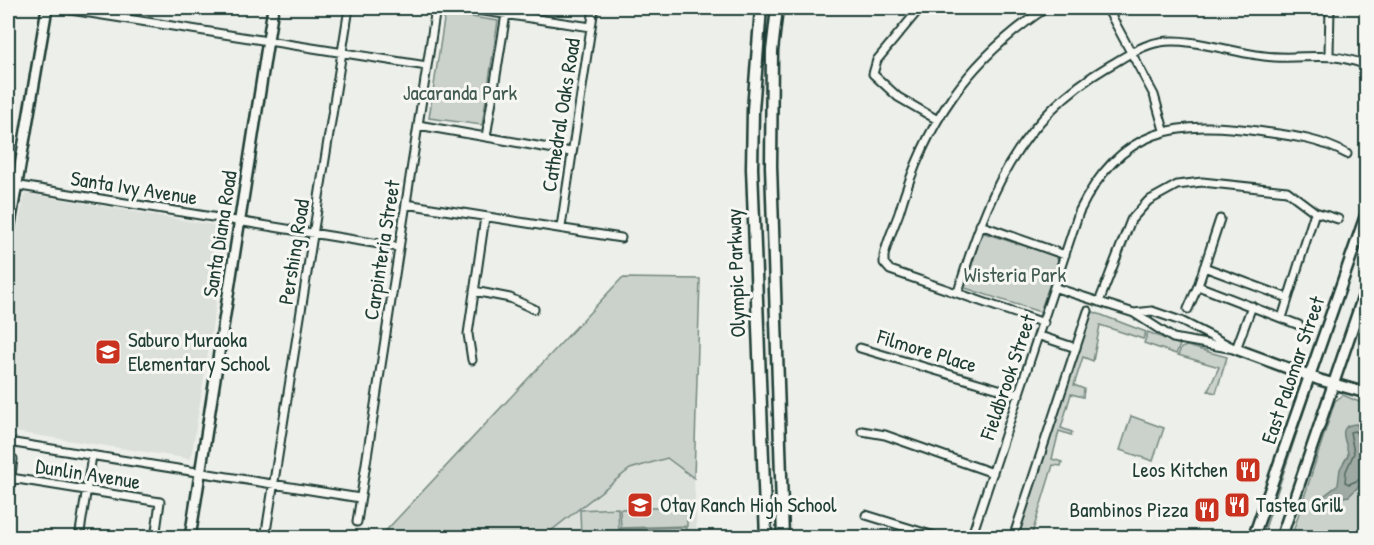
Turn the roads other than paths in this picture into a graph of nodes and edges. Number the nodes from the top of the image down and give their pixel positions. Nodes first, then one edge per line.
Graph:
1 (47, 8) edge
2 (58, 8) edge
3 (273, 8) edge
4 (349, 8) edge
5 (436, 8) edge
6 (463, 8) edge
7 (594, 8) edge
8 (761, 8) edge
9 (777, 8) edge
10 (920, 8) edge
11 (1046, 8) edge
12 (1107, 8) edge
13 (1330, 8) edge
14 (506, 14) junction
15 (591, 27) junction
16 (268, 42) junction
17 (341, 53) junction
18 (1132, 53) junction
19 (1329, 54) junction
20 (1366, 65) edge
21 (427, 66) junction
22 (936, 119) junction
23 (418, 125) junction
24 (1164, 130) junction
25 (486, 137) junction
26 (571, 152) junction
27 (1347, 154) dead end
28 (11, 185) edge
29 (406, 204) junction
30 (1315, 212) junction
31 (1366, 214) edge
32 (485, 217) junction
33 (1220, 219) dead end
34 (1338, 219) dead end
35 (240, 222) junction
36 (980, 225) junction
37 (561, 227) junction
38 (313, 233) junction
39 (8, 236) edge
40 (621, 238) dead end
41 (398, 247) junction
42 (1065, 255) junction
43 (1204, 267) junction
44 (1198, 286) junction
45 (1056, 288) junction
46 (1366, 288) edge
47 (474, 291) junction
48 (958, 292) junction
49 (1288, 298) junction
50 (1099, 302) junction
51 (1252, 306) junction
52 (534, 309) dead end
53 (1188, 309) dead end
54 (1088, 311) dead end
55 (1134, 313) junction
56 (1282, 318) junction
57 (1044, 323) junction
58 (1299, 325) dead end
59 (1040, 336) junction
60 (860, 348) dead end
61 (1076, 348) junction
62 (1236, 349) junction
63 (472, 360) dead end
64 (1309, 376) junction
65 (1335, 382) junction
66 (1366, 393) edge
67 (1019, 395) junction
68 (862, 431) dead end
69 (8, 442) edge
70 (92, 456) junction
71 (13, 459) dead end
72 (200, 473) junction
73 (993, 473) junction
74 (11, 478) junction
75 (273, 484) junction
76 (87, 490) junction
77 (360, 498) junction
78 (8, 500) edge
79 (866, 515) dead end
80 (357, 522) dead end
81 (31, 536) dead end
82 (41, 537) edge
83 (79, 537) edge
84 (155, 537) edge
85 (190, 537) edge
86 (265, 537) edge
87 (766, 537) edge
88 (783, 537) edge
89 (941, 537) edge
90 (971, 537) edge
91 (1013, 537) edge
92 (1253, 537) edge
93 (1281, 537) edge

1 - 28 street
2 - 16 street
3 - 16 street, Santa Diana Road
4 - 17 street, Pershing Road
5 - 21 street, Carpinteria Street
6 - 14 street
7 - 15 street, Cathedral Oaks Road
8 - 87 main road, Olympic Parkway
9 - 88 main road, Olympic Parkway
10 - 22 street
11 - 22 street
12 - 18 street
13 - 19 street
14 - 15 street
14 - 25 street
15 - 26 street, Cathedral Oaks Road
16 - 17 street
16 - 35 street, Santa Diana Road
17 - 21 street
17 - 38 street, Pershing Road
18 - 19 street
18 - 24 street
18 - 36 street
19 - 20 street
21 - 23 street, Carpinteria Street
22 - 48 street
23 - 25 street
23 - 29 street, Carpinteria Street
24 - 27 street, Fieldbrook Street
24 - 42 street, Fieldbrook Street
25 - 26 street
26 - 37 street, Cathedral Oaks Road
28 - 35 street, Santa Ivy Avenue
28 - 39 street
29 - 32 street
29 - 41 street, Carpinteria Street
30 - 34 street
30 - 49 street
30 - 50 street
31 - 64 street, East Palomar Street
32 - 37 street
32 - 47 street
33 - 43 street
35 - 38 street, Santa Ivy Avenue
35 - 72 street, Santa Diana Road
36 - 42 street
36 - 48 street
37 - 40 street
38 - 41 street, Santa Ivy Avenue
38 - 75 street, Pershing Road
41 - 77 street, Carpinteria Street
42 - 45 street, Fieldbrook Street
43 - 44 street
43 - 49 street
44 - 51 street
44 - 53 street
45 - 50 street
45 - 57 street, Fieldbrook Street
46 - 65 street, East Palomar Street
47 - 52 street
47 - 63 street
48 - 57 street
49 - 56 street
50 - 55 street
51 - 56 street
51 - 62 street
54 - 61 street
55 - 62 street
55 - 62 street
56 - 58 street
57 - 59 street, Fieldbrook Street
59 - 61 street
59 - 67 street, Fieldbrook Street
60 - 67 street, Filmore Place
61 - 91 street
62 - 64 street
64 - 65 street
64 - 92 street, East Palomar Street
65 - 66 street
65 - 93 street, East Palomar Street
67 - 73 street, Fieldbrook Street
68 - 73 street
69 - 70 street
70 - 72 street
70 - 76 street
71 - 74 street
72 - 75 street
72 - 85 street, Santa Diana Road
73 - 90 street, Fieldbrook Street
74 - 76 street, Dunlin Avenue
74 - 78 street
75 - 77 street
75 - 86 street, Pershing Road
76 - 83 street
76 - 84 street, Dunlin Avenue
77 - 80 street, Carpinteria Street
79 - 89 street
81 - 82 street

